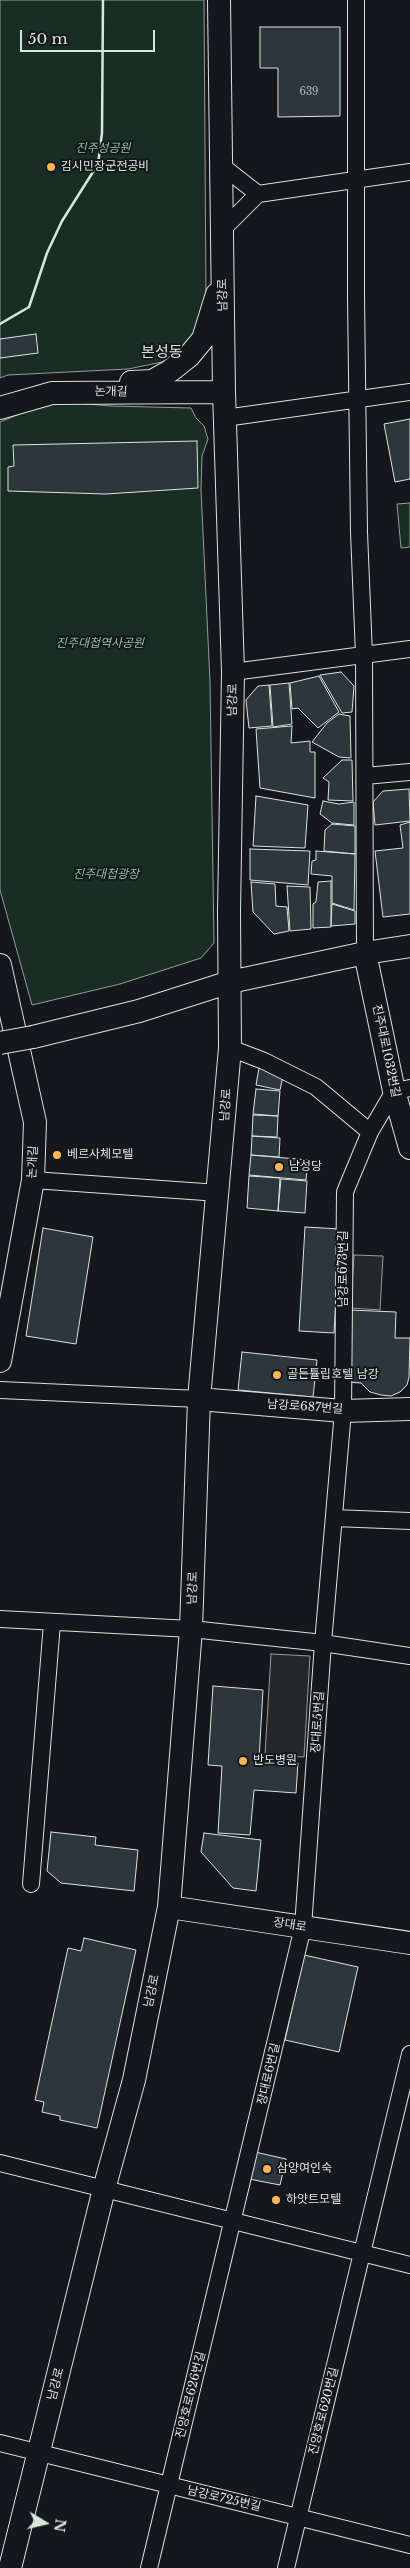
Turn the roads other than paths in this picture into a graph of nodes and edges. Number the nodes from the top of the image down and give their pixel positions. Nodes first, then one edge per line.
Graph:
1 (220, 0) edge
2 (356, 0) edge
3 (221, 165) junction
4 (410, 172) edge
5 (356, 180) junction
6 (258, 194) junction
7 (222, 230) junction
8 (223, 276) junction
9 (86, 392) junction
10 (224, 392) junction
11 (410, 392) edge
12 (359, 400) junction
13 (0, 408) edge
14 (225, 418) junction
15 (410, 649) edge
16 (364, 656) junction
17 (234, 672) junction
18 (410, 772) edge
19 (365, 776) junction
20 (410, 946) edge
21 (365, 953) junction
22 (0, 965) edge
23 (230, 982) junction
24 (0, 1043) edge
25 (230, 1048) junction
26 (402, 1090) edge
27 (370, 1132) junction
28 (410, 1148) edge
29 (33, 1180) junction
30 (219, 1194) junction
31 (0, 1361) edge
32 (0, 1390) edge
33 (199, 1399) junction
34 (410, 1409) edge
35 (343, 1410) junction
36 (334, 1518) junction
37 (410, 1521) edge
38 (0, 1620) edge
39 (52, 1623) junction
40 (192, 1629) junction
41 (323, 1643) junction
42 (410, 1656) edge
43 (32, 1884) dead end
44 (169, 1907) junction
45 (303, 1927) junction
46 (410, 1944) edge
47 (410, 2054) edge
48 (0, 2163) edge
49 (104, 2189) junction
50 (234, 2221) junction
51 (362, 2253) junction
52 (410, 2265) edge
53 (0, 2444) edge
54 (38, 2454) junction
55 (168, 2487) junction
56 (298, 2516) junction
57 (410, 2545) edge
58 (10, 2568) edge
59 (149, 2568) edge
60 (286, 2568) edge

1 - 3 street, 남강로
2 - 5 street
3 - 6 street
3 - 7 street, 남강로
4 - 5 street
5 - 6 street
5 - 12 street
6 - 7 street
7 - 8 street, 남강로
8 - 9 street
8 - 10 street, 남강로
9 - 10 street, 논개길
9 - 13 street, 논개길
10 - 14 street, 남강로
11 - 12 street
12 - 14 street
12 - 16 street
14 - 17 street, 남강로
15 - 16 street
16 - 17 street
16 - 19 street
17 - 23 street, 남강로
18 - 19 street
19 - 21 street
20 - 21 street
21 - 23 street
21 - 26 street, 진주대로1032번길
22 - 29 street, 논개길
23 - 24 street, bridge
23 - 25 street, 남강로
25 - 27 street
25 - 30 street, 남강로
26 - 27 street, 남강로673번길
26 - 28 street, 진주대로1032번길
27 - 35 street, 남강로673번길
29 - 30 street
29 - 31 street, 논개길
30 - 33 street, 남강로
32 - 33 street
33 - 35 street, 남강로687번길
33 - 40 street, 남강로
34 - 35 street, 남강로687번길
35 - 36 street, 장대로5번길
36 - 37 street
36 - 41 street, 장대로5번길
38 - 39 street
39 - 40 street
39 - 43 street
40 - 41 street
40 - 44 street, 남강로
41 - 42 street
41 - 45 street, 장대로5번길
44 - 45 street, 장대로
44 - 49 street, 남강로
45 - 46 street, 장대로
45 - 50 street, 장대로6번길
47 - 51 street, 진양호로620번길
48 - 49 street
49 - 50 street
49 - 54 street, 남강로
50 - 51 street
50 - 55 street, 진양호로626번길
51 - 52 street
51 - 56 street, 진양호로620번길
53 - 54 street, 남강로725번길
54 - 55 street, 남강로725번길
54 - 58 street, 남강로
55 - 56 street, 남강로725번길
55 - 59 street, 진양호로626번길
56 - 57 street, 남강로725번길
56 - 60 street, 진양호로620번길

